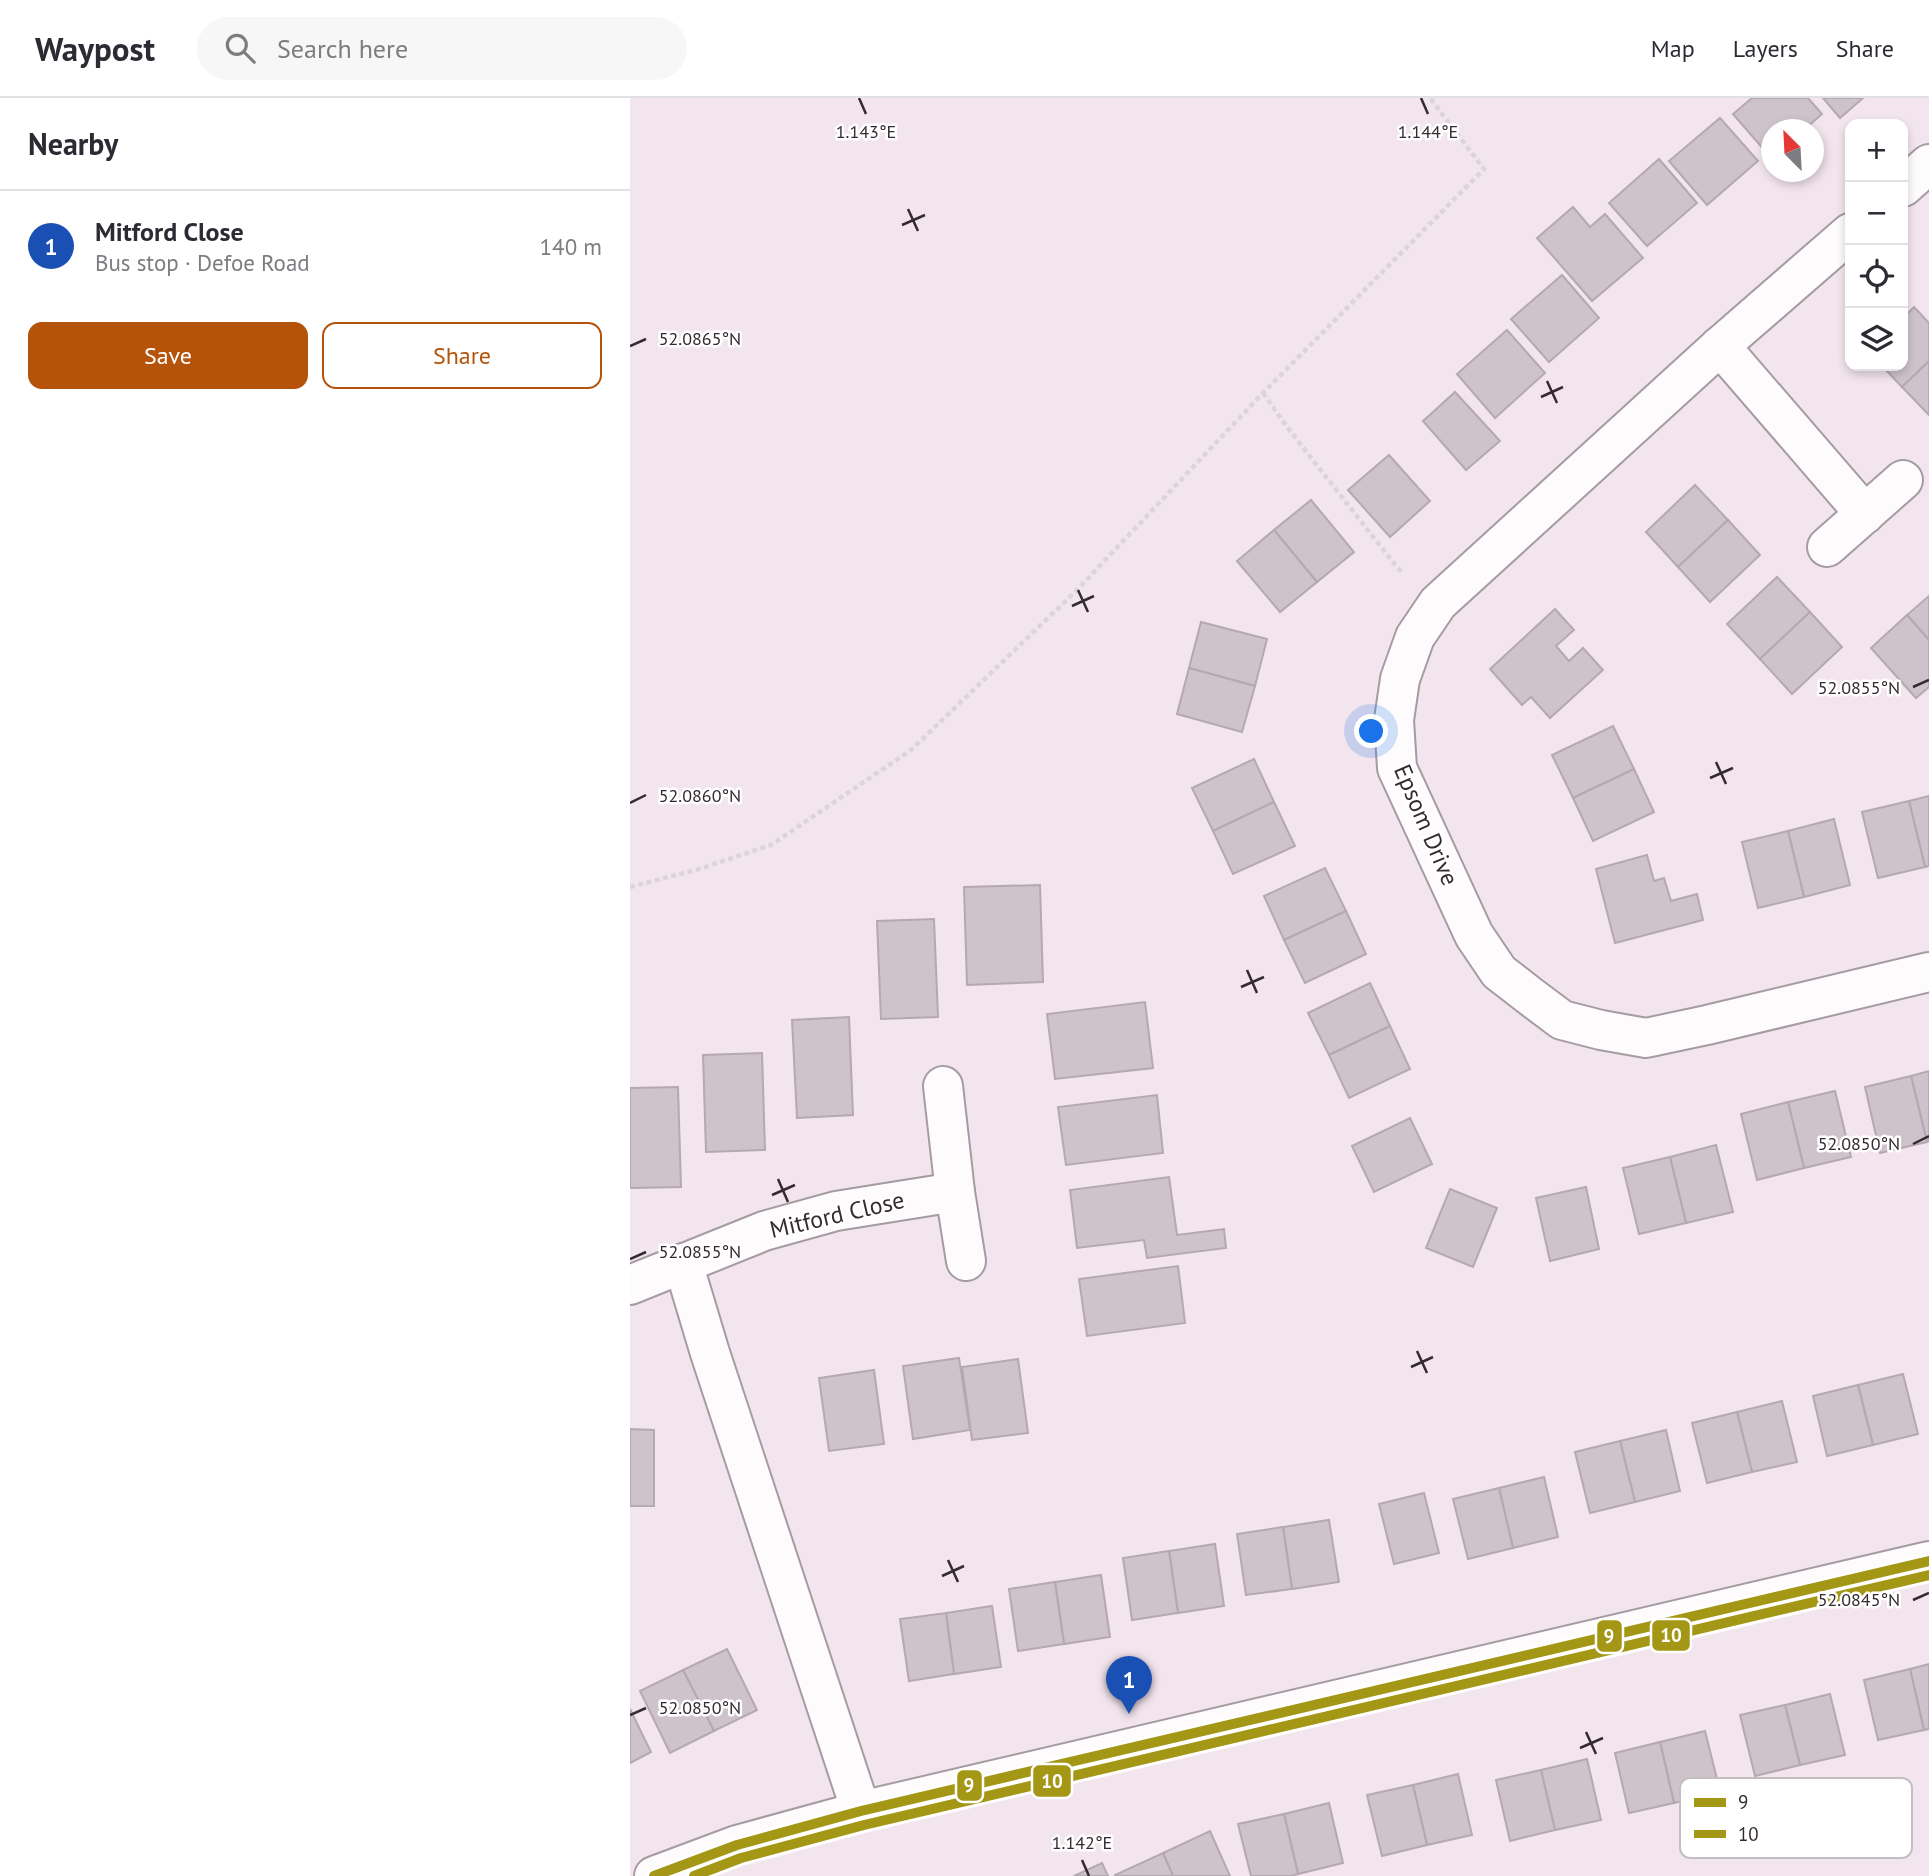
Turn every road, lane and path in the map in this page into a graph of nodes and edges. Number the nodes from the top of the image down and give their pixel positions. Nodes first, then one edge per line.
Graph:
1 (1430, 98) edge
2 (1929, 164) edge
3 (1908, 183) edge
4 (1845, 237) edge
5 (1720, 346) junction
6 (1264, 393) junction
7 (1903, 480) dead end
8 (1865, 514) junction
9 (1827, 547) dead end
10 (1438, 603) junction
11 (630, 887) edge
12 (1929, 972) edge
13 (943, 1086) dead end
14 (955, 1192) junction
15 (966, 1261) dead end
16 (683, 1264) junction
17 (630, 1285) edge
18 (1929, 1562) edge
19 (861, 1811) junction
20 (654, 1876) edge

1 - 6 path
2 - 3 street
4 - 5 street, Epsom Drive
5 - 8 street
5 - 10 street, Epsom Drive
6 - 10 path
6 - 11 path
7 - 8 street
8 - 9 street
10 - 12 street, Epsom Drive
13 - 14 street
14 - 15 street
14 - 16 street, Mitford Close
16 - 17 street, Mitford Close
16 - 19 street
18 - 19 street
19 - 20 street

